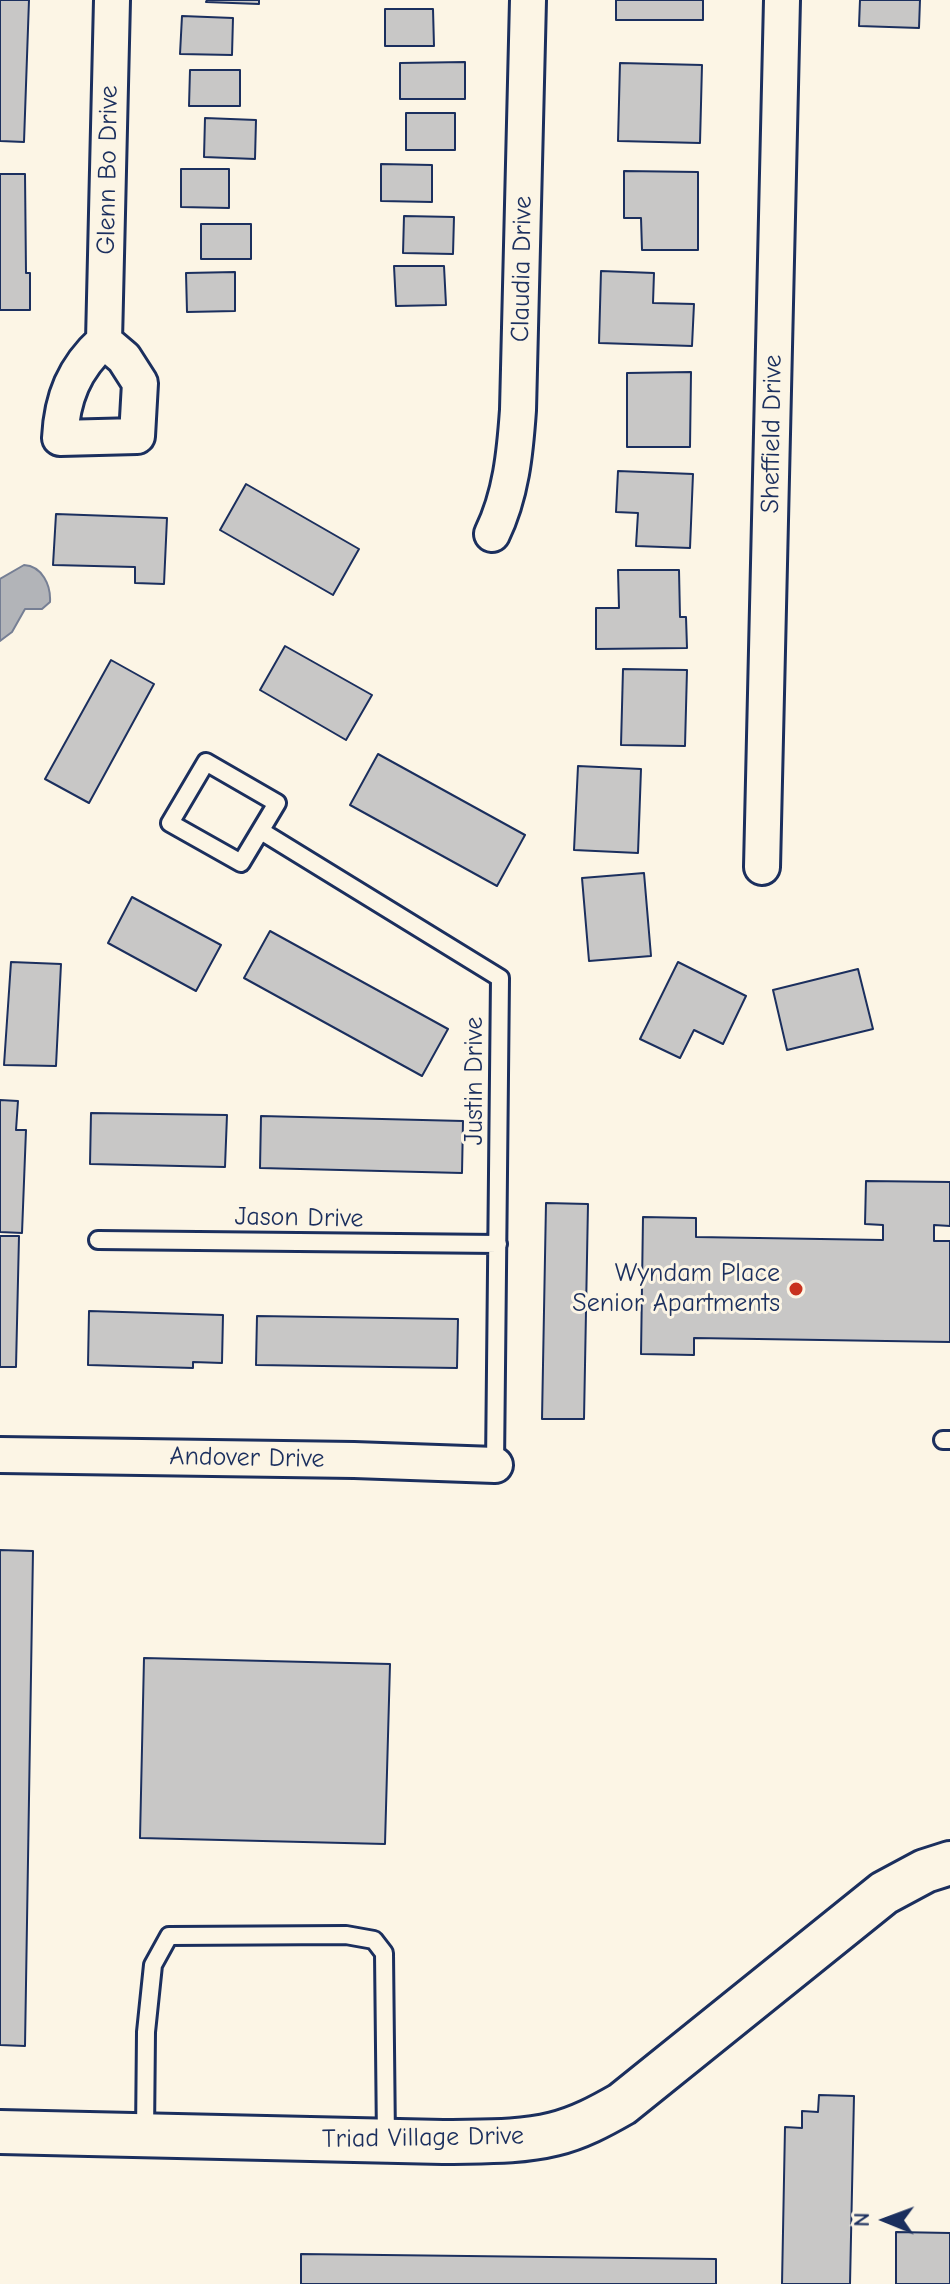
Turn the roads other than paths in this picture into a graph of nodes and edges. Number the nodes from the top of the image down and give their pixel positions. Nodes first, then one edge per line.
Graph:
1 (112, 0) edge
2 (528, 0) edge
3 (782, 0) edge
4 (104, 341) dead end
5 (492, 534) dead end
6 (261, 831) junction
7 (762, 867) dead end
8 (98, 1240) dead end
9 (498, 1244) junction
10 (0, 1455) edge
11 (495, 1465) joint
12 (950, 1863) edge
13 (0, 2132) edge
14 (145, 2135) junction
15 (386, 2141) junction

1 - 4 street, Glenn Bo Drive
2 - 5 street, Claudia Drive
3 - 7 street, Sheffield Drive
6 - 6 lane
6 - 9 lane, Justin Drive
8 - 9 lane, Jason Drive
9 - 11 lane, Justin Drive
10 - 11 street, Andover Drive
12 - 15 street, Triad Village Drive
13 - 14 street, Triad Village Drive
14 - 15 street, Triad Village Drive
14 - 15 lane

